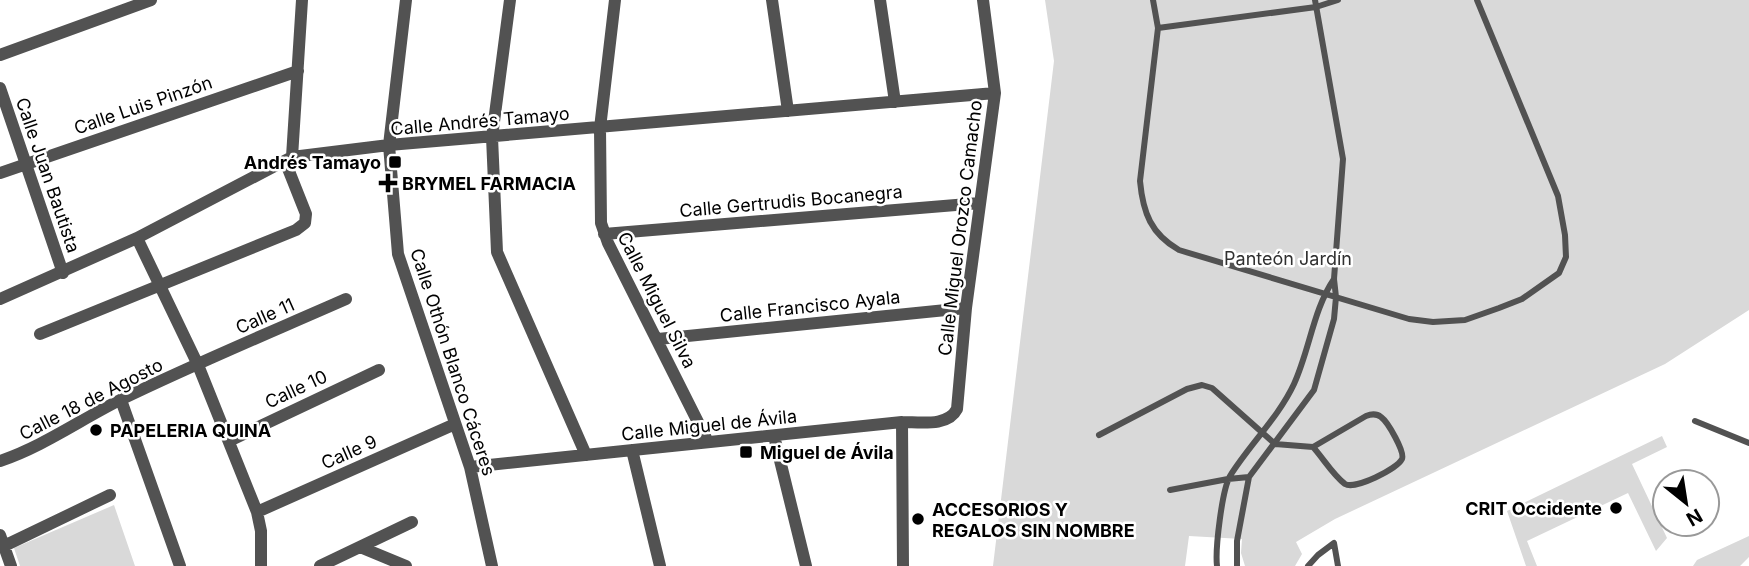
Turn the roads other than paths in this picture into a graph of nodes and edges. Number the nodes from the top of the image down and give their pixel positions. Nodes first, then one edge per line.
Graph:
1 (151, 0) edge
2 (302, 0) edge
3 (406, 0) edge
4 (510, 0) edge
5 (615, 0) edge
6 (772, 0) edge
7 (880, 0) edge
8 (983, 0) edge
9 (1153, 0) edge
10 (1338, 0) edge
11 (1477, 0) edge
12 (1315, 4) edge
13 (1158, 28) junction
14 (0, 55) edge
15 (298, 71) junction
16 (0, 88) edge
17 (995, 93) junction
18 (895, 102) junction
19 (788, 111) junction
20 (600, 128) junction
21 (492, 137) junction
22 (389, 145) junction
23 (289, 159) junction
24 (26, 164) junction
25 (0, 173) edge
26 (980, 203) junction
27 (604, 234) junction
28 (137, 238) junction
29 (63, 273) junction
30 (1334, 279) junction
31 (161, 285) junction
32 (1324, 294) junction
33 (1336, 297) junction
34 (0, 299) edge
35 (346, 299) dead end
36 (966, 308) junction
37 (40, 334) dead end
38 (658, 339) junction
39 (198, 365) junction
40 (379, 370) dead end
41 (121, 400) junction
42 (952, 417) joint
43 (1695, 421) dead end
44 (902, 422) junction
45 (455, 424) junction
46 (1263, 434) junction
47 (1099, 435) dead end
48 (774, 436) junction
49 (229, 441) junction
50 (708, 442) junction
51 (1749, 443) edge
52 (1275, 444) junction
53 (1313, 447) junction
54 (632, 450) junction
55 (586, 455) junction
56 (0, 461) edge
57 (470, 467) junction
58 (1249, 477) junction
59 (1228, 479) junction
60 (1170, 490) dead end
61 (110, 495) dead end
62 (257, 512) junction
63 (412, 522) dead end
64 (2, 541) edge
65 (360, 547) junction
66 (11, 566) edge
67 (180, 566) edge
68 (261, 566) edge
69 (320, 566) edge
70 (406, 566) edge
71 (492, 566) edge
72 (660, 566) edge
73 (806, 566) edge
74 (903, 566) edge
75 (1217, 566) edge
76 (1237, 566) edge
77 (1308, 566) edge
78 (1338, 566) edge

1 - 14 street
2 - 15 street
3 - 22 street, Calle Othón Blanco Cáceres
4 - 21 street
5 - 20 street, Calle Miguel Silva
6 - 19 street
7 - 18 street
8 - 17 street, Calle Miguel Orozco Camacho
9 - 13 lane
10 - 12 lane
11 - 33 lane
12 - 13 lane
12 - 30 lane
13 - 32 lane
15 - 23 street
15 - 24 street, Calle Luis Pinzón
16 - 24 street, Calle Juan Bautista
17 - 18 street, Calle Andrés Tamayo
17 - 26 street, Calle Miguel Orozco Camacho
18 - 19 street, Calle Andrés Tamayo
19 - 20 street, Calle Andrés Tamayo
20 - 21 street, Calle Andrés Tamayo
20 - 27 street, Calle Miguel Silva
21 - 22 street, Calle Andrés Tamayo
21 - 55 street
22 - 23 street, Calle Andrés Tamayo
22 - 45 street, Calle Othón Blanco Cáceres
23 - 28 street, Calle Andrés Tamayo
23 - 31 street
24 - 25 street, Calle Luis Pinzón
24 - 29 street, Calle Juan Bautista
26 - 27 street, Calle Gertrudis Bocanegra
26 - 36 street, Calle Miguel Orozco Camacho
27 - 38 street, Calle Miguel Silva
28 - 29 street, Calle Andrés Tamayo
28 - 31 street
29 - 34 street, Calle Andrés Tamayo
30 - 32 lane
30 - 33 lane
31 - 37 street
31 - 39 street
32 - 33 lane
32 - 46 lane
33 - 52 lane
35 - 39 street, Calle 11
36 - 38 street, Calle Francisco Ayala
36 - 42 street, Calle Miguel Orozco Camacho
38 - 50 street, Calle Miguel Silva
39 - 41 street, Calle 18 de Agosto
39 - 49 street
40 - 49 street, Calle 10
41 - 56 street, Calle 18 de Agosto
41 - 67 street
42 - 44 street, Calle Miguel de Ávila
43 - 51 lane
44 - 48 street, Calle Miguel de Ávila
44 - 74 street
45 - 57 street, Calle Othón Blanco Cáceres
45 - 62 street, Calle 9
46 - 47 lane
46 - 52 lane
46 - 59 lane
48 - 50 street, Calle Miguel de Ávila
48 - 73 street
49 - 62 street
50 - 54 street, Calle Miguel de Ávila
52 - 53 lane
52 - 58 lane
53 - 53 lane
54 - 55 street, Calle Miguel de Ávila
54 - 72 street
55 - 57 street, Calle Miguel de Ávila
57 - 71 street, Calle Othón Blanco Cáceres
58 - 59 lane
58 - 76 lane
59 - 60 lane
59 - 75 lane
61 - 64 street
62 - 68 street
63 - 65 street
64 - 66 street
65 - 69 street
65 - 70 street
77 - 78 lane

